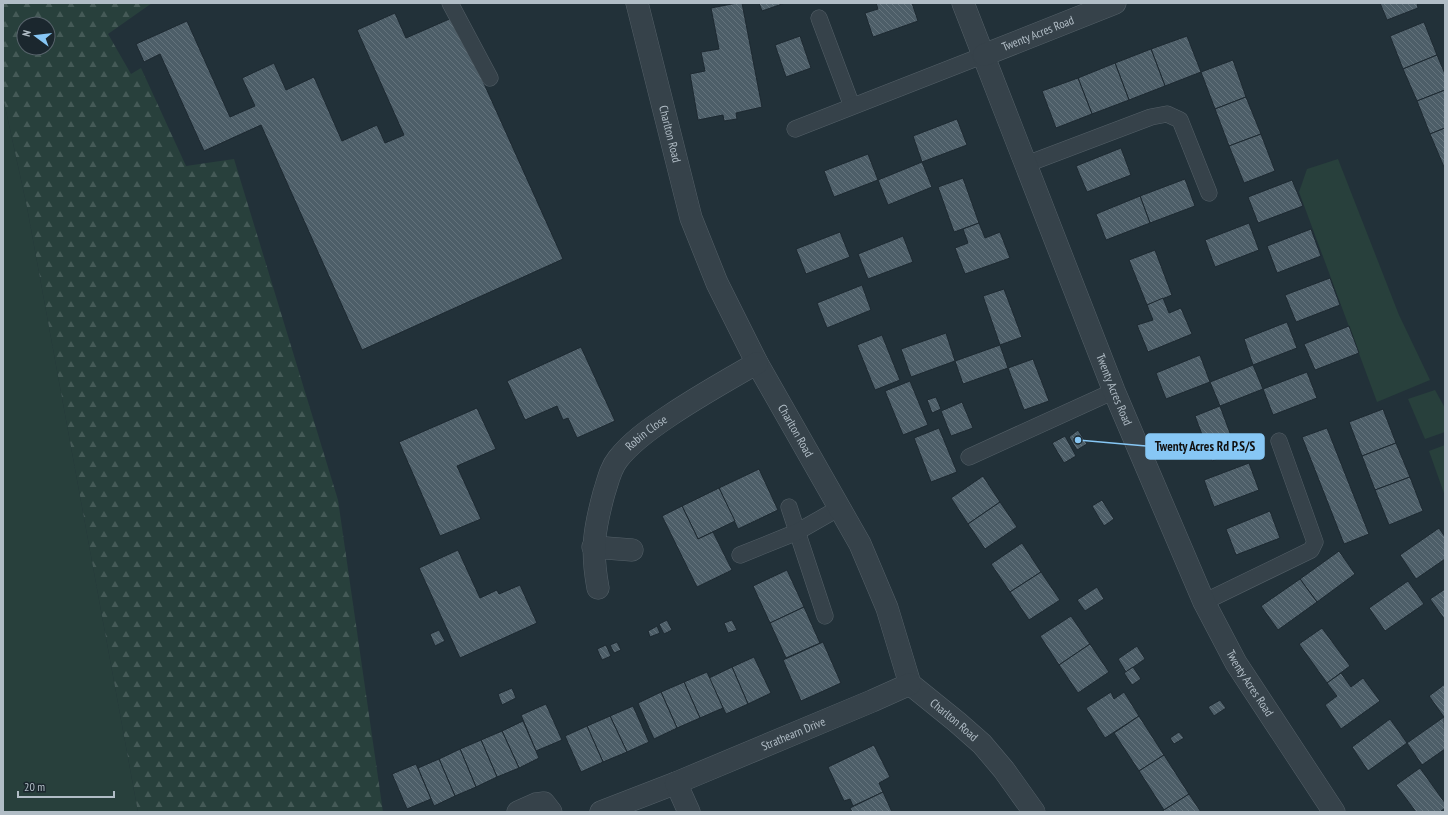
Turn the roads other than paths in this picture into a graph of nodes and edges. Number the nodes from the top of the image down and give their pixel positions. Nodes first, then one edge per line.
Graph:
1 (450, 3) edge
2 (637, 3) edge
3 (963, 3) edge
4 (1115, 3) edge
5 (819, 18) dead end
6 (984, 55) junction
7 (490, 78) dead end
8 (852, 106) junction
9 (795, 129) dead end
10 (1027, 164) junction
11 (1209, 193) dead end
12 (757, 363) junction
13 (1114, 390) junction
14 (1279, 442) dead end
15 (969, 457) dead end
16 (789, 507) dead end
17 (839, 508) junction
18 (797, 532) junction
19 (593, 547) junction
20 (632, 550) dead end
21 (740, 555) dead end
22 (598, 588) dead end
23 (1204, 602) junction
24 (825, 616) dead end
25 (910, 684) junction
26 (676, 783) junction
27 (518, 812) edge
28 (551, 812) edge
29 (601, 812) edge
30 (690, 812) edge
31 (1034, 812) edge
32 (1334, 812) edge

1 - 7 lane
2 - 12 street, Charlton Road
3 - 6 street, Twenty Acres Road
4 - 6 street, Twenty Acres Road
5 - 8 lane
6 - 8 lane
6 - 10 street, Twenty Acres Road
8 - 9 lane
10 - 11 lane
10 - 13 street, Twenty Acres Road
12 - 17 street, Charlton Road
12 - 19 street, Robin Close
13 - 15 lane
13 - 23 street, Twenty Acres Road
14 - 23 lane
16 - 18 lane
17 - 18 lane
17 - 25 street, Charlton Road
18 - 21 lane
18 - 24 lane
19 - 20 street
19 - 22 street, Robin Close
23 - 32 street, Twenty Acres Road
25 - 26 street, Strathearn Drive
25 - 31 street, Charlton Road
26 - 29 street, Strathearn Drive
26 - 30 street
27 - 28 street

